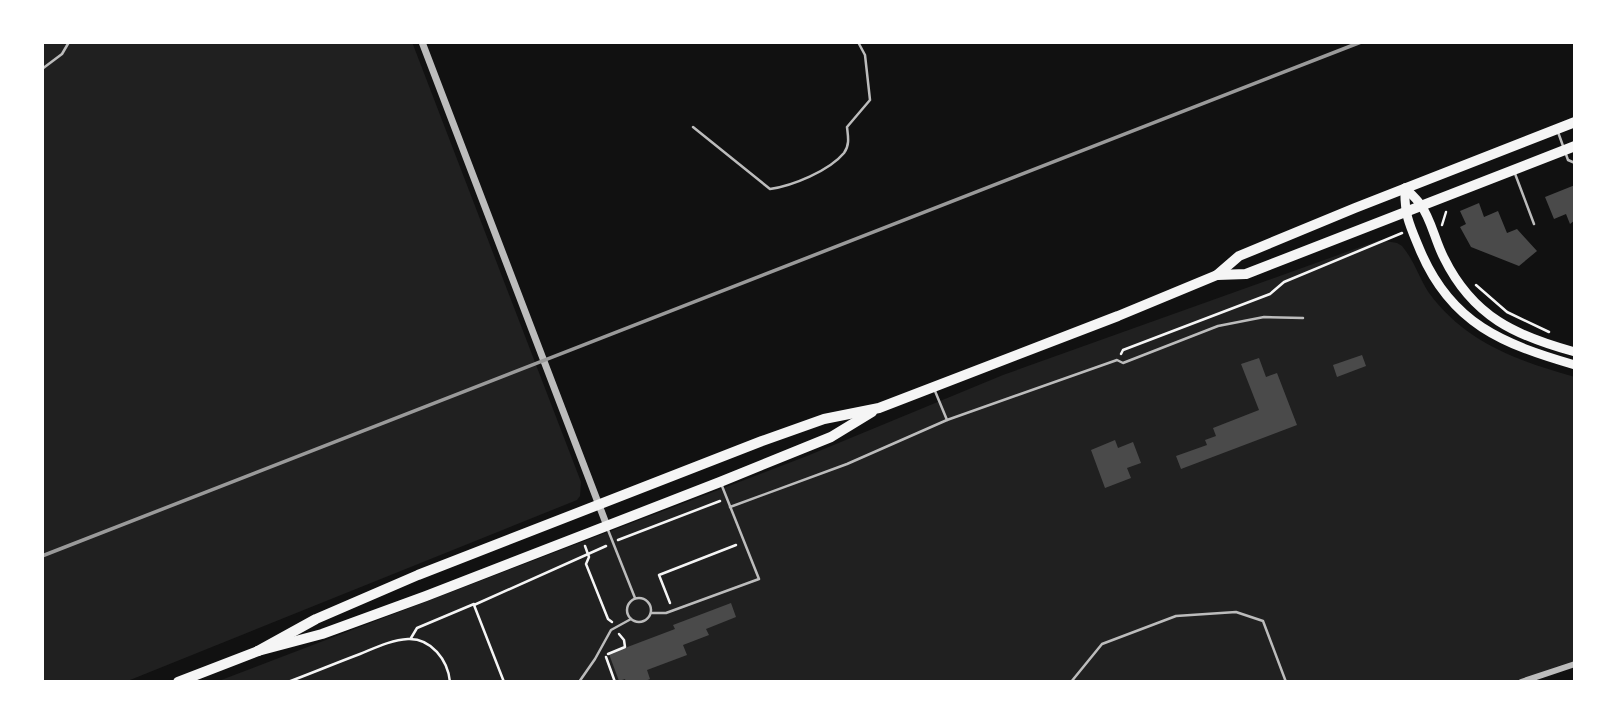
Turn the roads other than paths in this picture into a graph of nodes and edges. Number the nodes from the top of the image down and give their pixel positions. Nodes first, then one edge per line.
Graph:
1 (69, 42) edge
2 (422, 42) edge
3 (858, 42) edge
4 (42, 69) edge
5 (1575, 122) edge
6 (693, 127) dead end
7 (1557, 129) junction
8 (1570, 148) edge
9 (1575, 163) edge
10 (1513, 170) junction
11 (1405, 188) junction
12 (1422, 205) junction
13 (1404, 212) junction
14 (1534, 224) dead end
15 (1217, 275) junction
16 (1303, 318) dead end
17 (1575, 352) edge
18 (1575, 365) edge
19 (933, 387) junction
20 (879, 408) junction
21 (947, 420) junction
22 (720, 482) junction
23 (599, 505) junction
24 (730, 507) junction
25 (607, 526) junction
26 (635, 598) junction
27 (652, 613) junction
28 (631, 619) junction
29 (258, 651) junction
30 (1575, 664) edge
31 (178, 682) edge
32 (579, 682) edge
33 (1071, 682) edge
34 (1286, 682) edge
35 (1521, 682) edge

1 - 4 lane
2 - 23 street
3 - 6 lane
5 - 7 highway
7 - 8 lane
7 - 11 highway
8 - 9 lane
8 - 10 highway
10 - 12 highway
10 - 14 lane
11 - 12 main road
11 - 13 main road
11 - 15 highway
12 - 13 highway
12 - 17 main road
13 - 15 highway
13 - 18 main road
15 - 19 highway
16 - 21 lane
19 - 20 highway
19 - 21 lane
20 - 22 highway
20 - 23 highway
21 - 24 lane
22 - 24 lane
22 - 25 highway
23 - 25 street
23 - 29 highway
24 - 27 lane
25 - 26 lane
25 - 29 highway
26 - 27 lane
26 - 28 lane
27 - 28 lane
28 - 32 lane
29 - 31 highway
30 - 35 street
33 - 34 lane

